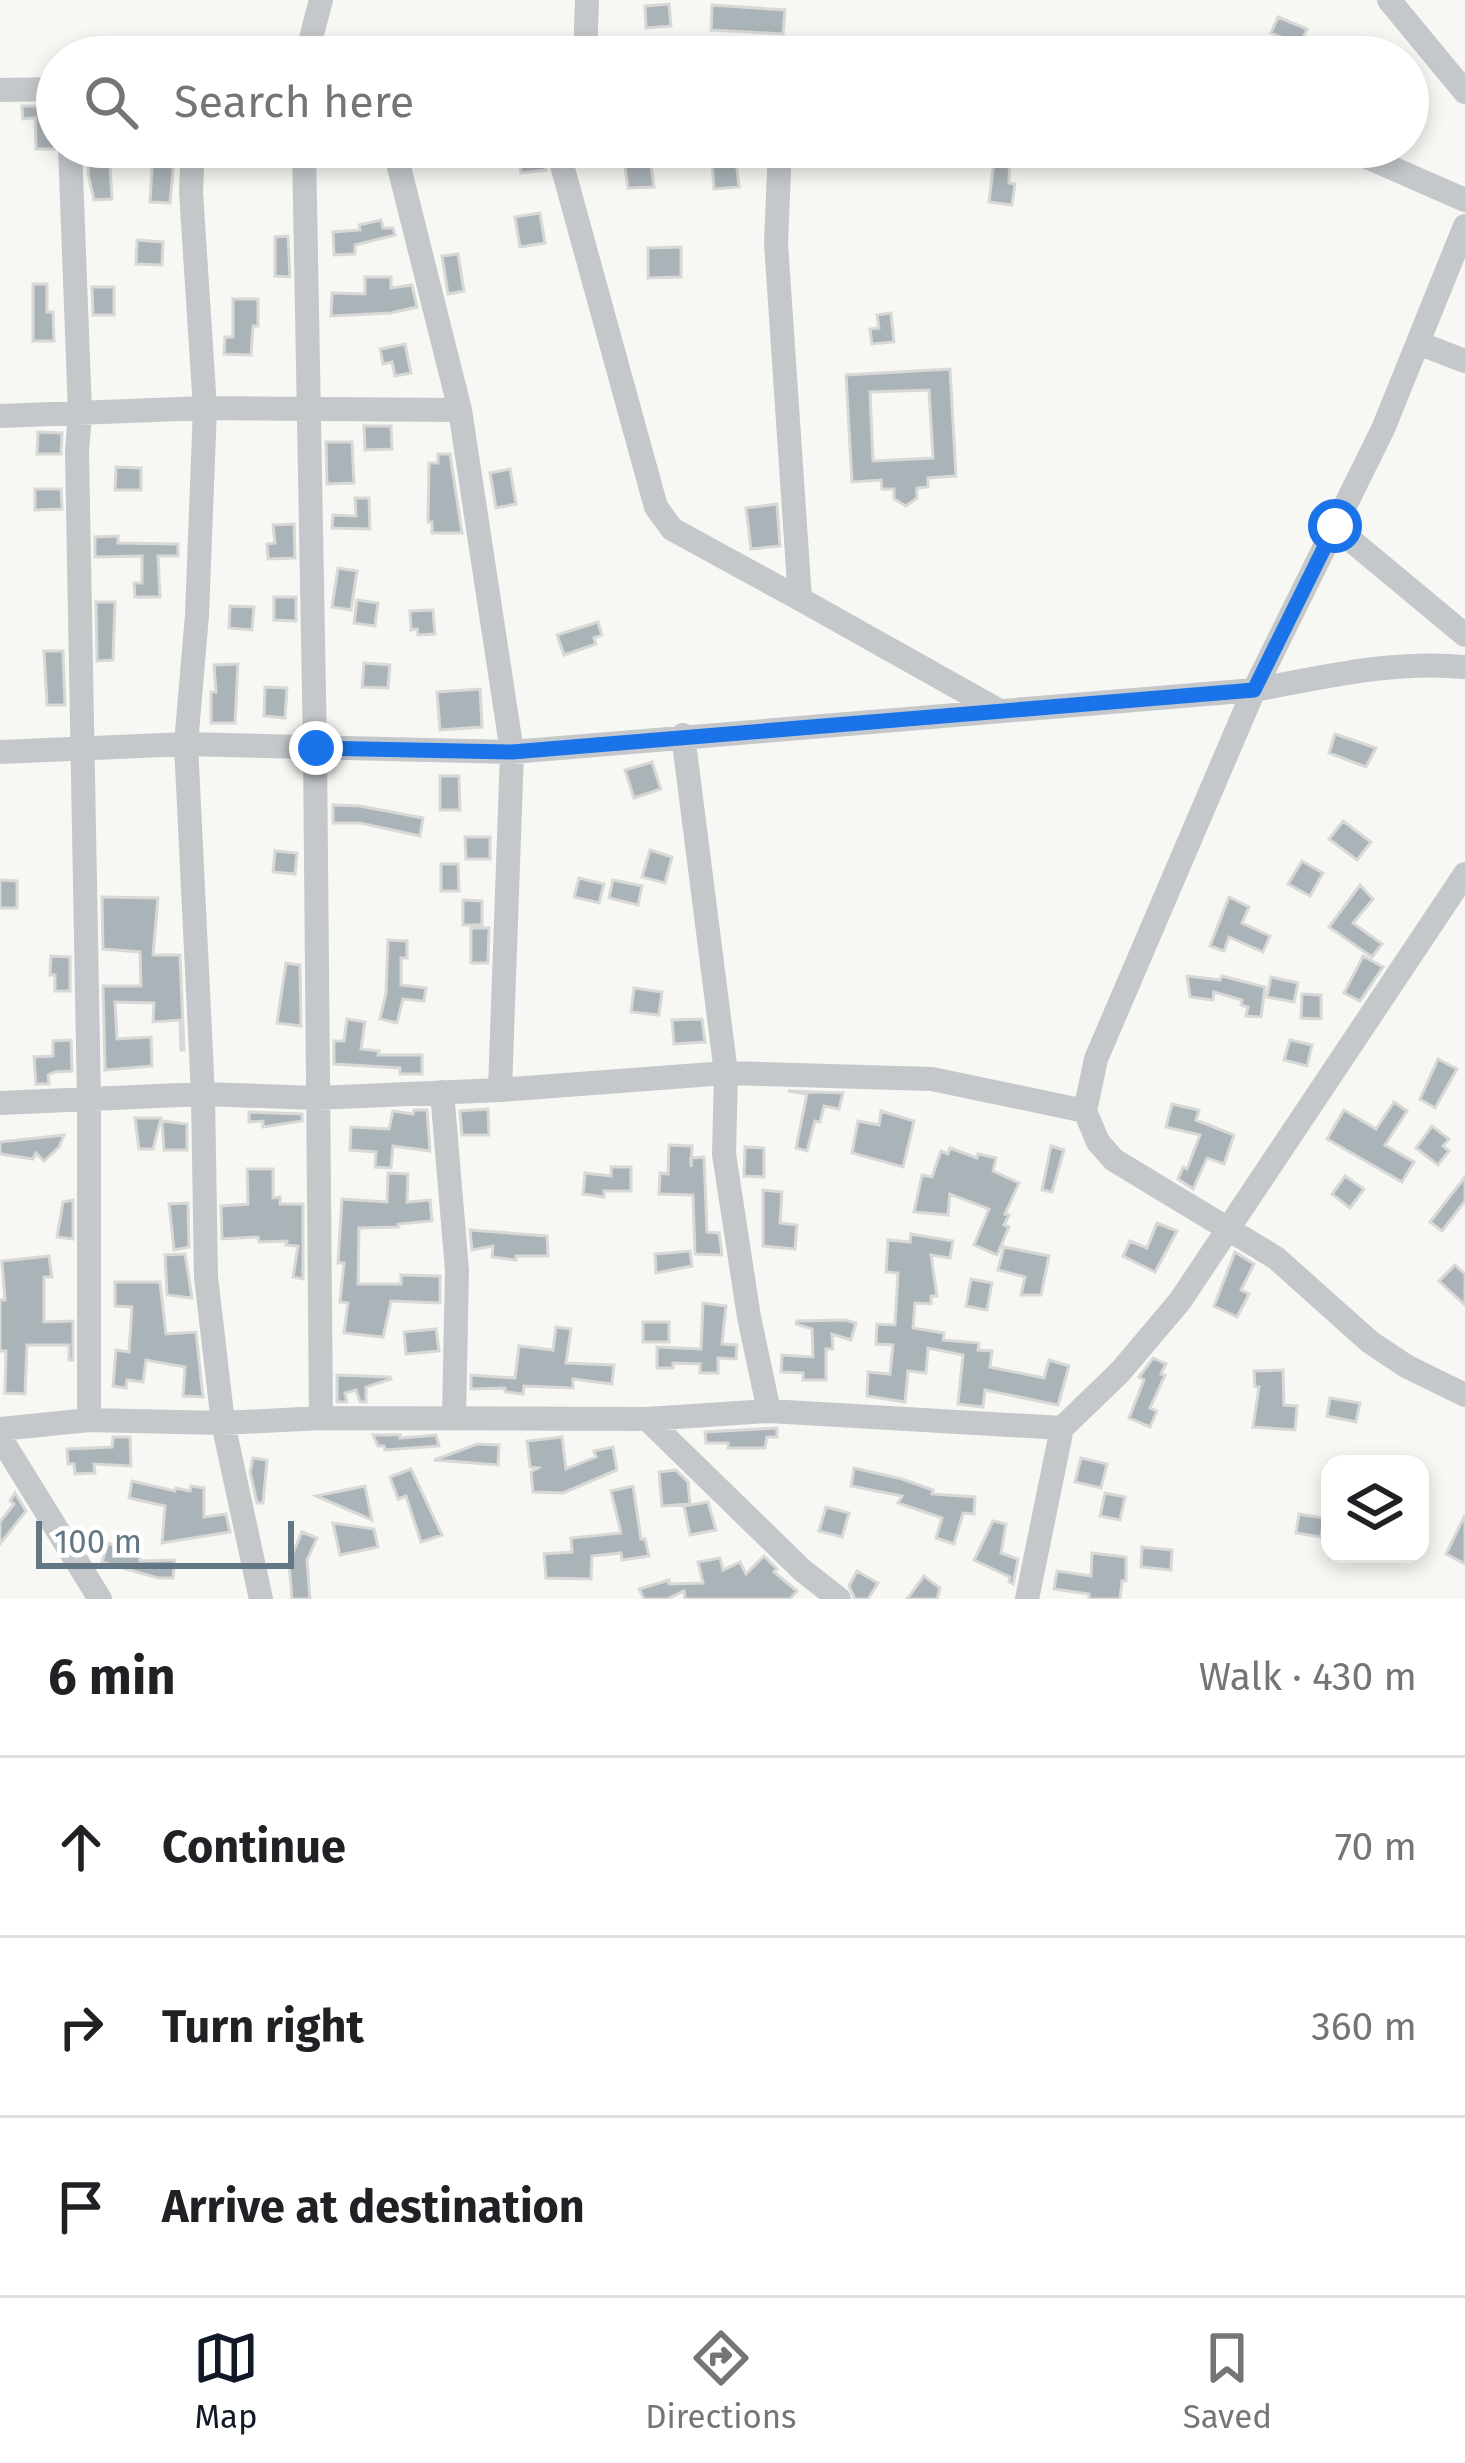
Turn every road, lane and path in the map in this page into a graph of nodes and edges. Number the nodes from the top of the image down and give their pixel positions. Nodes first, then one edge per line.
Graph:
1 (321, 0) edge
2 (587, 0) edge
3 (1389, 0) edge
4 (312, 36) edge
5 (586, 36) edge
6 (1419, 36) edge
7 (1429, 48) edge
8 (36, 89) edge
9 (0, 90) edge
10 (1465, 92) edge
11 (71, 168) edge
12 (192, 168) edge
13 (304, 168) edge
14 (399, 168) edge
15 (563, 168) edge
16 (779, 168) edge
17 (1392, 168) edge
18 (1465, 200) edge
19 (1465, 226) edge
20 (1418, 343) junction
21 (1465, 361) edge
22 (206, 408) junction
23 (308, 409) junction
24 (460, 410) junction
25 (80, 412) junction
26 (0, 416) edge
27 (1335, 526) junction
28 (800, 599) junction
29 (1465, 635) edge
30 (1465, 668) edge
31 (1254, 690) junction
32 (998, 710) junction
33 (683, 735) junction
34 (186, 744) junction
35 (316, 748) junction
36 (81, 749) junction
37 (0, 752) edge
38 (512, 752) junction
39 (1465, 874) edge
40 (726, 1073) junction
41 (500, 1090) junction
42 (442, 1092) junction
43 (203, 1094) junction
44 (316, 1097) junction
45 (89, 1100) junction
46 (0, 1103) edge
47 (1085, 1111) junction
48 (1227, 1229) junction
49 (1465, 1395) edge
50 (769, 1411) junction
51 (454, 1417) junction
52 (321, 1418) junction
53 (647, 1419) junction
54 (89, 1420) junction
55 (223, 1423) junction
56 (1062, 1428) junction
57 (0, 1433) edge
58 (100, 1599) edge
59 (261, 1599) edge
60 (839, 1599) edge
61 (1027, 1599) edge

1 - 4 street
2 - 5 street
3 - 6 street
7 - 10 street
8 - 9 street
11 - 25 street
12 - 22 street
13 - 23 street
14 - 24 street
15 - 28 street
16 - 28 street
17 - 18 street
19 - 20 street
20 - 21 street
20 - 27 street
22 - 23 street
22 - 25 street
22 - 34 street
23 - 24 street
23 - 35 street
24 - 38 street
25 - 26 street
25 - 36 street
27 - 29 street
27 - 31 street
28 - 32 street
30 - 31 street
31 - 32 street
31 - 47 street
32 - 33 street
33 - 38 street
33 - 40 street
34 - 35 street
34 - 36 street
34 - 43 street
35 - 38 street
35 - 44 street
36 - 37 street
36 - 45 street
38 - 41 street
39 - 48 street
40 - 41 street
40 - 47 street
40 - 50 street
41 - 42 street
42 - 44 street
42 - 51 street
43 - 44 street
43 - 45 street
43 - 55 street
44 - 52 street
45 - 46 street
45 - 54 street
47 - 48 street
48 - 49 street
48 - 56 street
50 - 53 street
50 - 56 street
51 - 52 street
51 - 53 street
52 - 55 street
53 - 60 street
54 - 55 street
54 - 57 street
55 - 59 street
56 - 61 street
57 - 58 street

